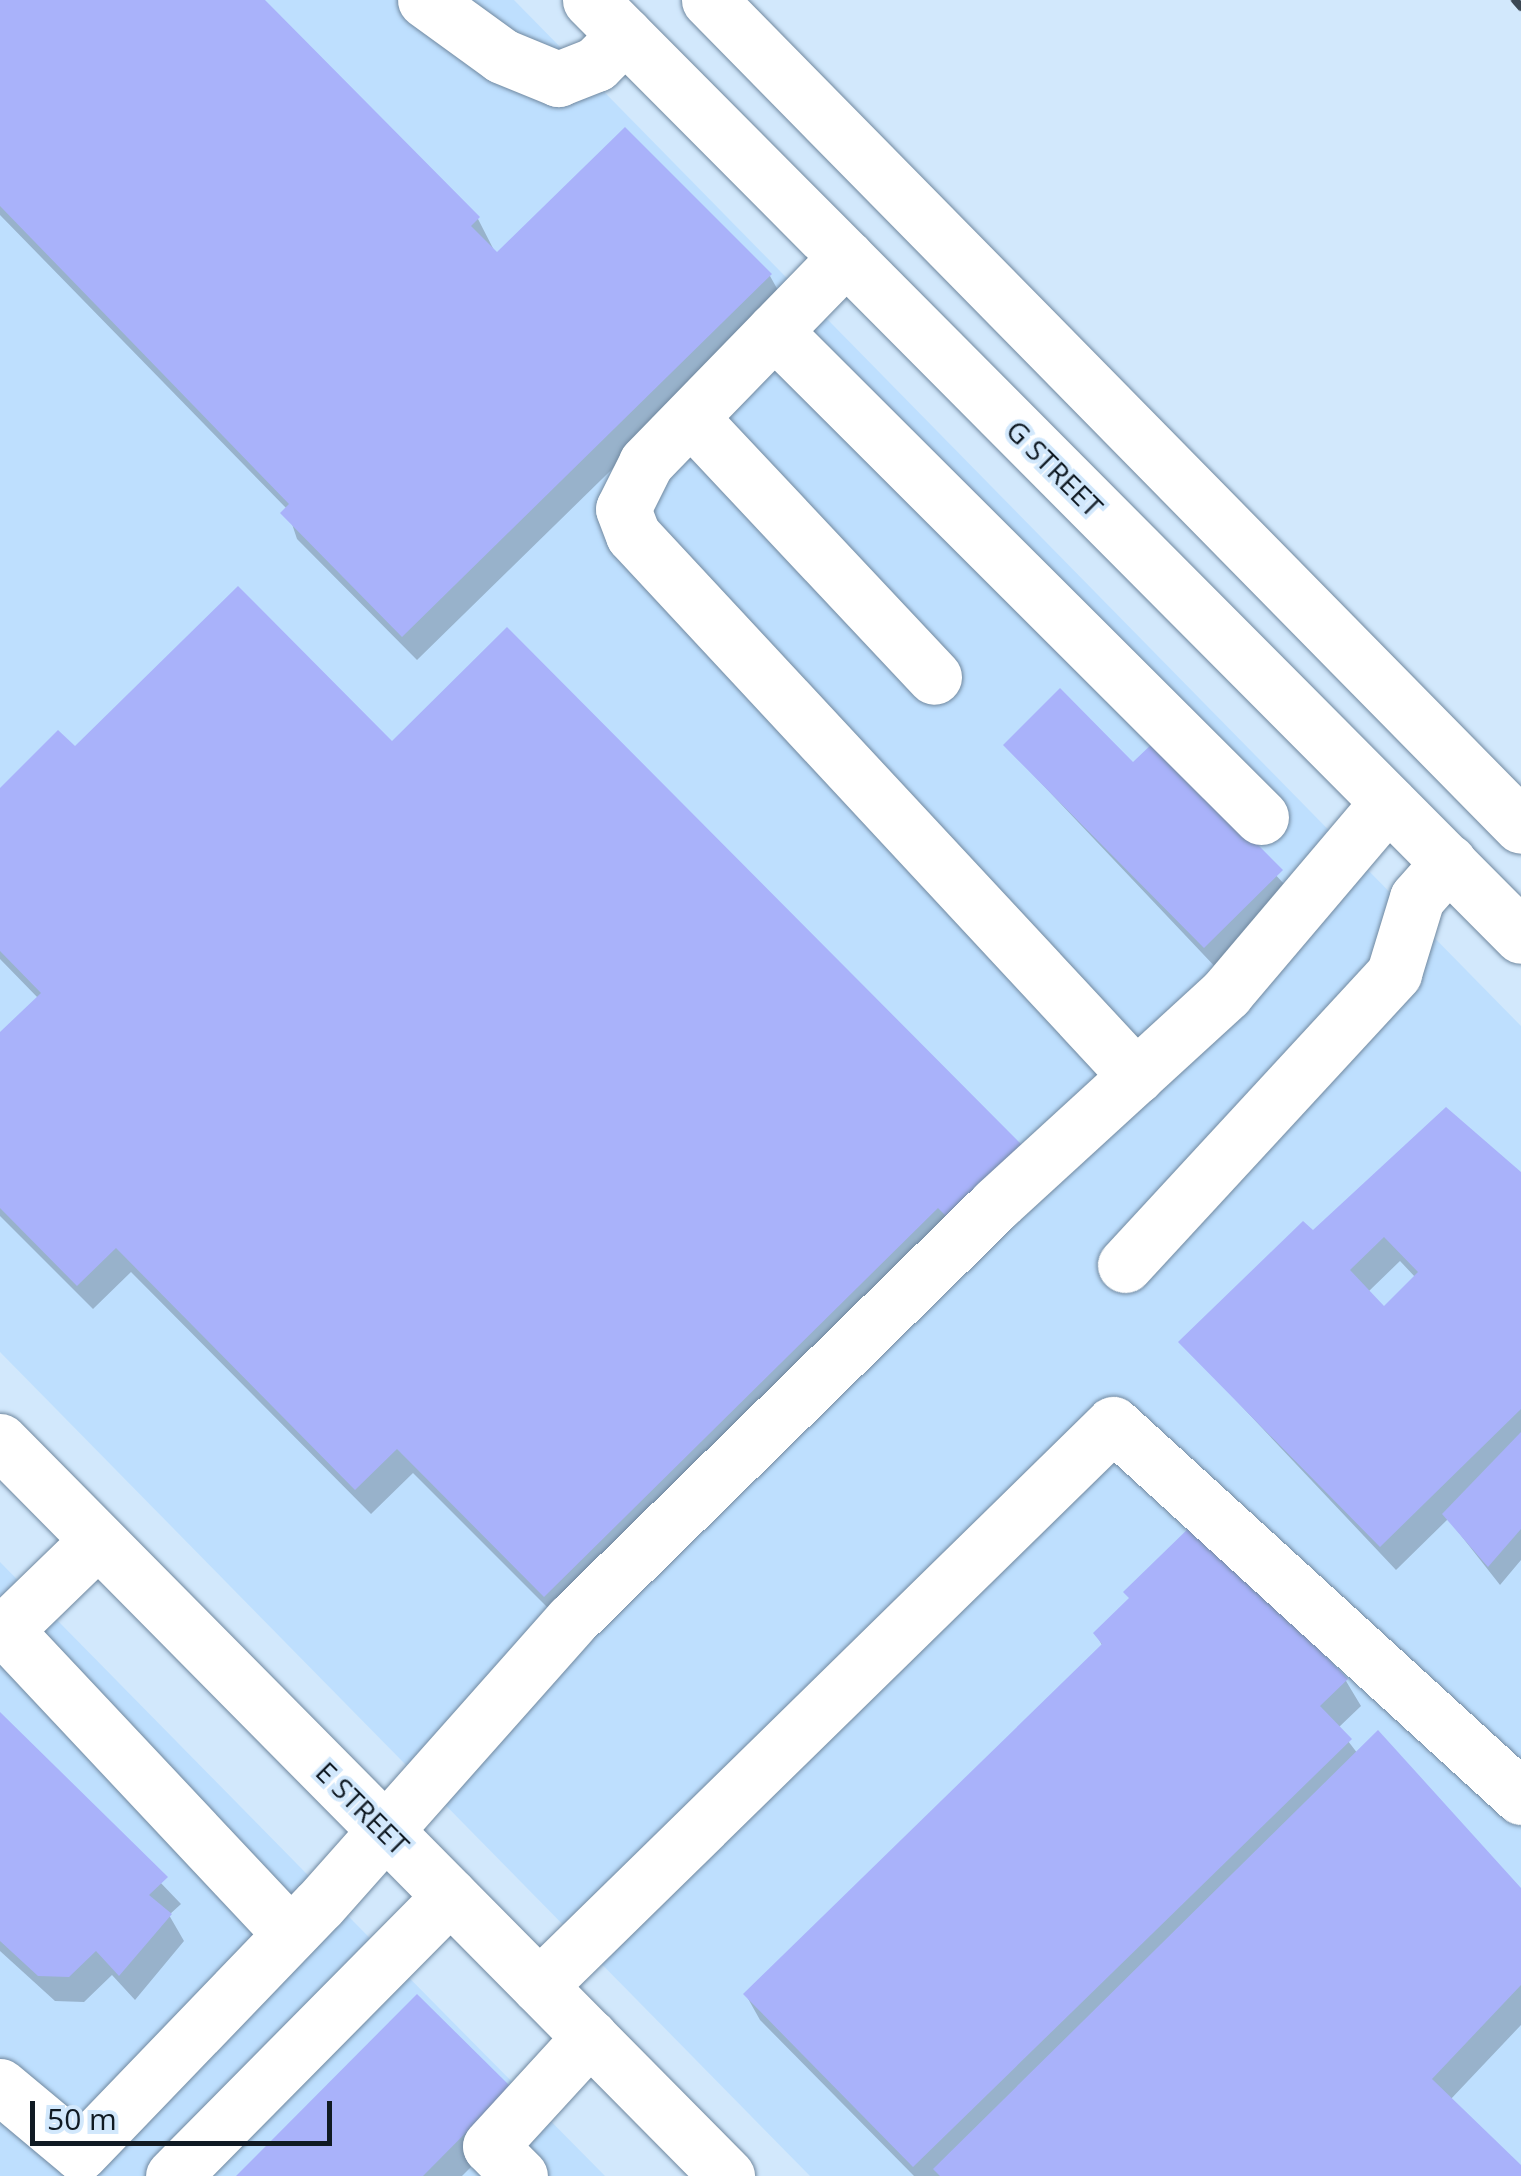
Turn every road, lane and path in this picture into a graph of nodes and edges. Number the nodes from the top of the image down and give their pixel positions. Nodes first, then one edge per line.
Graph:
1 (425, 0) edge
2 (709, 0) edge
3 (607, 18) edge
4 (846, 257) junction
5 (774, 331) junction
6 (690, 418) junction
7 (934, 678) dead end
8 (1388, 802) junction
9 (1261, 817) dead end
10 (1521, 826) edge
11 (1448, 862) junction
12 (1521, 936) edge
13 (1136, 1076) junction
14 (1125, 1264) dead end
15 (0, 1441) edge
16 (98, 1540) junction
17 (2, 1632) edge
18 (1521, 1797) edge
19 (386, 1832) junction
20 (450, 1896) junction
21 (290, 1934) junction
22 (539, 1986) junction
23 (590, 2038) junction
24 (0, 2086) edge
25 (700, 2167) edge
26 (174, 2176) edge
27 (520, 2176) edge

1 - 3 street
2 - 10 street
3 - 4 street, G STREET
4 - 5 street
4 - 8 street, G STREET
5 - 6 street
5 - 9 street
6 - 7 street
6 - 13 street
8 - 11 street, G STREET
8 - 13 street
11 - 12 street, G STREET
11 - 14 street
13 - 19 street
15 - 16 street, E STREET
16 - 17 street
16 - 19 street, E STREET
17 - 21 street
18 - 22 street
19 - 20 street, E STREET
19 - 21 street
20 - 22 street, E STREET
20 - 26 street
21 - 24 street
22 - 23 street, E STREET
23 - 25 street, E STREET
23 - 27 street

